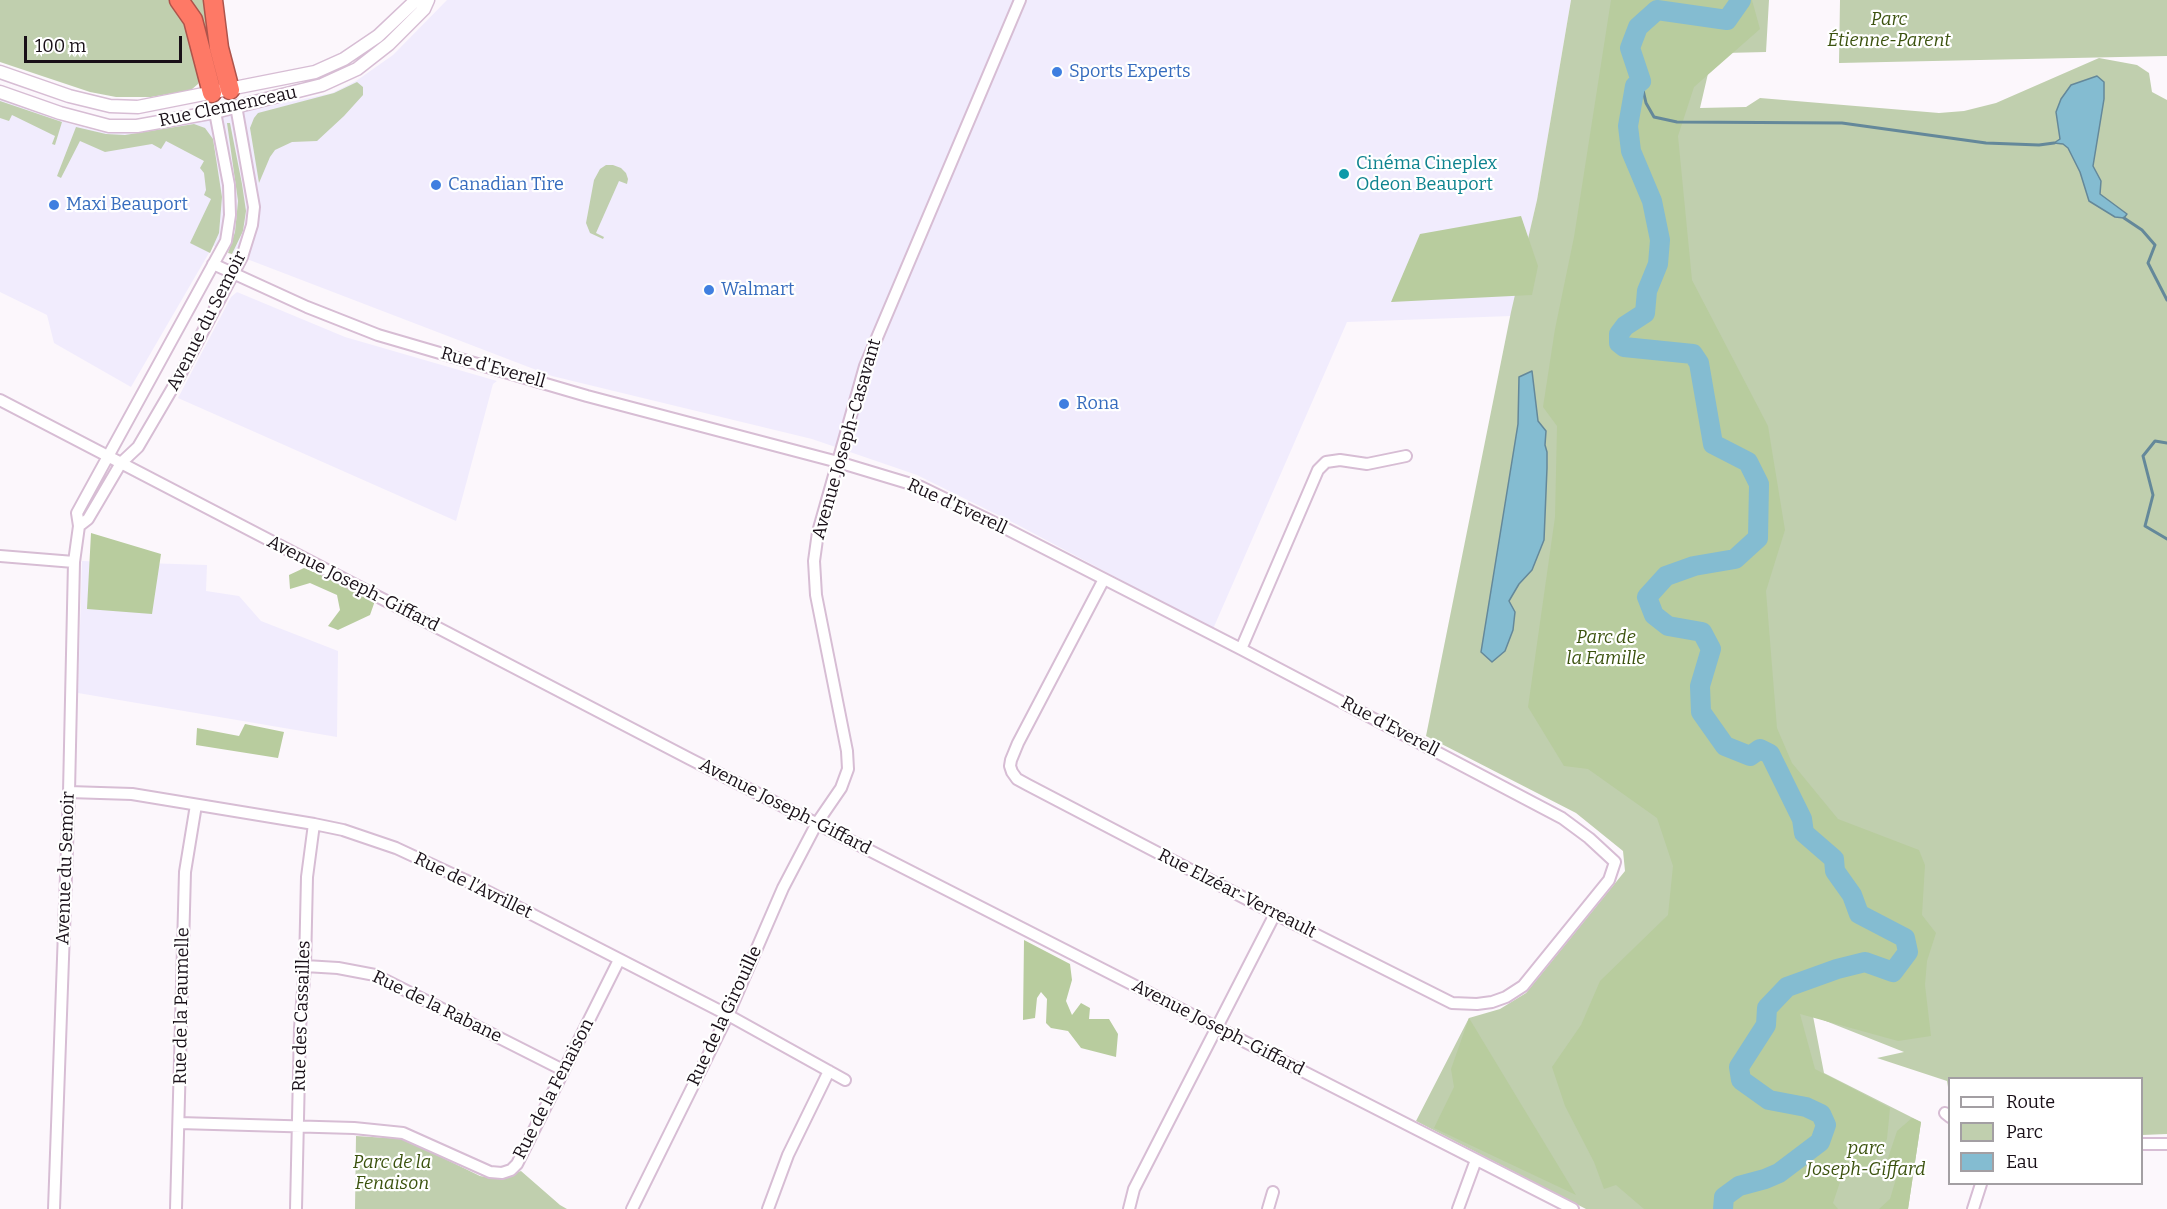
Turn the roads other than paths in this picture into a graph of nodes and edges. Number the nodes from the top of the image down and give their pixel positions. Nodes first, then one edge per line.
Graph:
1 (179, 0) edge
2 (213, 0) edge
3 (422, 0) edge
4 (428, 0) edge
5 (1020, 0) edge
6 (0, 72) edge
7 (0, 92) edge
8 (212, 93) junction
9 (233, 98) junction
10 (215, 112) junction
11 (213, 264) junction
12 (232, 274) junction
13 (0, 400) edge
14 (108, 455) junction
15 (1406, 456) dead end
16 (838, 462) junction
17 (121, 463) junction
18 (79, 526) junction
19 (0, 556) edge
20 (74, 562) junction
21 (1104, 579) junction
22 (1241, 649) junction
23 (69, 792) junction
24 (196, 805) junction
25 (817, 823) junction
26 (314, 824) junction
27 (1615, 862) joint
28 (1275, 914) junction
29 (619, 960) junction
30 (305, 966) junction
31 (728, 1015) junction
32 (1217, 1028) junction
33 (563, 1070) junction
34 (829, 1071) junction
35 (845, 1080) dead end
36 (179, 1123) junction
37 (298, 1127) junction
38 (2143, 1144) edge
39 (2167, 1144) edge
40 (1476, 1160) junction
41 (1981, 1185) edge
42 (1274, 1192) dead end
43 (54, 1209) edge
44 (176, 1209) edge
45 (296, 1209) edge
46 (632, 1209) edge
47 (768, 1209) edge
48 (1129, 1209) edge
49 (1268, 1209) edge
50 (1458, 1209) edge
51 (1573, 1209) edge
52 (1973, 1209) edge

1 - 8 highway
2 - 9 highway
3 - 9 street, Rue Clemenceau
4 - 9 street, Rue Clemenceau
5 - 16 street, Avenue Joseph-Casavant
6 - 8 street, Rue Clemenceau
7 - 10 street, Rue Clemenceau
8 - 9 street, Rue Clemenceau
8 - 10 street, Avenue du Semoir
9 - 10 street, Rue Clemenceau
9 - 12 street, Avenue du Semoir
10 - 11 street, Avenue du Semoir
11 - 12 street, Rue d'Everell
11 - 14 street, Avenue du Semoir
12 - 16 street, Rue d'Everell
12 - 17 street, Avenue du Semoir
13 - 14 street, Avenue Joseph-Giffard
14 - 17 street, Avenue Joseph-Giffard
14 - 18 street, Avenue du Semoir
15 - 22 street
16 - 21 street, Rue d'Everell
16 - 25 street, Avenue Joseph-Casavant
17 - 18 street, Avenue du Semoir
17 - 25 street, Avenue Joseph-Giffard
18 - 20 street, Avenue du Semoir
19 - 20 street
20 - 23 street, Avenue du Semoir
21 - 22 street, Rue d'Everell
21 - 28 street, Rue Elzéar-Verreault
22 - 27 street, Rue d'Everell
23 - 24 street, Rue de l'Avrillet
23 - 43 street, Avenue du Semoir
24 - 26 street, Rue de l'Avrillet
24 - 36 street, Rue de la Paumelle
25 - 31 street, Rue de la Girouille
25 - 32 street, Avenue Joseph-Giffard
26 - 29 street, Rue de l'Avrillet
26 - 30 street, Rue des Cassailles
27 - 28 street, Rue Elzéar-Verreault
28 - 32 street
29 - 31 street, Rue de l'Avrillet
29 - 33 street, Rue de la Fenaison
30 - 33 street, Rue de la Rabane
30 - 37 street, Rue des Cassailles
31 - 34 street, Rue de l'Avrillet
31 - 46 street, Rue de la Girouille
32 - 40 street, Avenue Joseph-Giffard
32 - 48 street
33 - 37 street, Rue de la Fenaison
34 - 35 street, Rue de l'Avrillet
34 - 47 street
36 - 37 street, Rue de la Fenaison
36 - 44 street, Rue de la Paumelle
37 - 45 street, Rue des Cassailles
38 - 39 street
40 - 50 street
40 - 51 street, Avenue Joseph-Giffard
41 - 52 street
42 - 49 street

